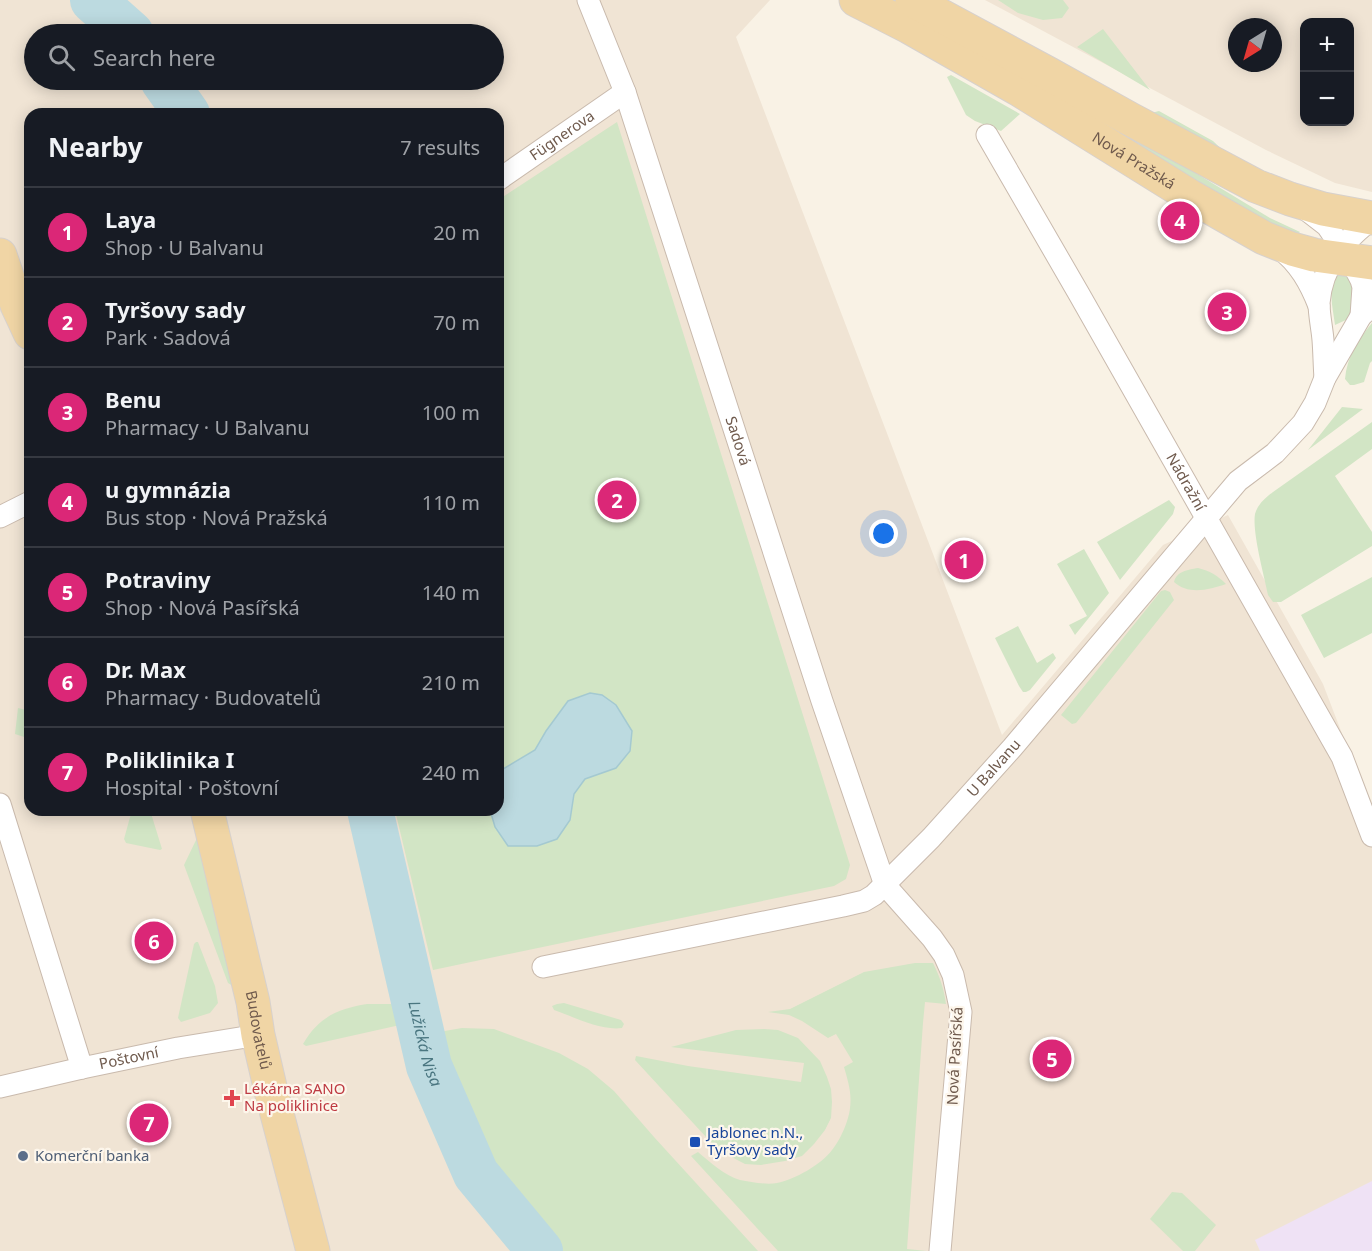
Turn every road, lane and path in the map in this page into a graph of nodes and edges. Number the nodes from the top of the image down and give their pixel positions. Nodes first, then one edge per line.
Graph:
1 (588, 0) edge
2 (856, 0) edge
3 (947, 8) edge
4 (906, 9) edge
5 (625, 92) junction
6 (987, 135) dead end
7 (504, 176) edge
8 (1290, 199) junction
9 (1372, 218) edge
10 (1264, 238) junction
11 (0, 255) edge
12 (1349, 257) edge
13 (1319, 306) junction
14 (1367, 311) edge
15 (24, 320) edge
16 (1324, 378) junction
17 (24, 505) edge
18 (0, 517) edge
19 (1207, 519) junction
20 (0, 804) edge
21 (208, 816) edge
22 (1372, 836) edge
23 (885, 885) junction
24 (543, 967) dead end
25 (258, 1035) junction
26 (82, 1068) junction
27 (0, 1087) edge
28 (313, 1251) edge
29 (940, 1251) edge

1 - 5 street, Sadová
2 - 4 main road
3 - 4 main road
3 - 8 main road
4 - 10 main road, Nová Pražská
5 - 7 street, Fügnerova
5 - 23 street, Sadová
6 - 19 street, Nádražní
8 - 9 main road
8 - 12 street, U Balvanu
9 - 12 street, U Balvanu
10 - 12 main road, Nová Pražská
10 - 13 street, U Balvanu
11 - 15 main road
12 - 13 street, U Balvanu
12 - 14 street, U Balvanu
13 - 16 street, U Balvanu
14 - 16 street, U Balvanu
16 - 19 street, U Balvanu
17 - 18 street
19 - 22 street, Nádražní
19 - 23 street, U Balvanu
20 - 26 street
21 - 25 main road, Budovatelů
23 - 24 street, U Balvanu
23 - 29 street, Nová Pasířská
25 - 26 street, Poštovní
25 - 28 main road, Budovatelů
26 - 27 street, Poštovní

